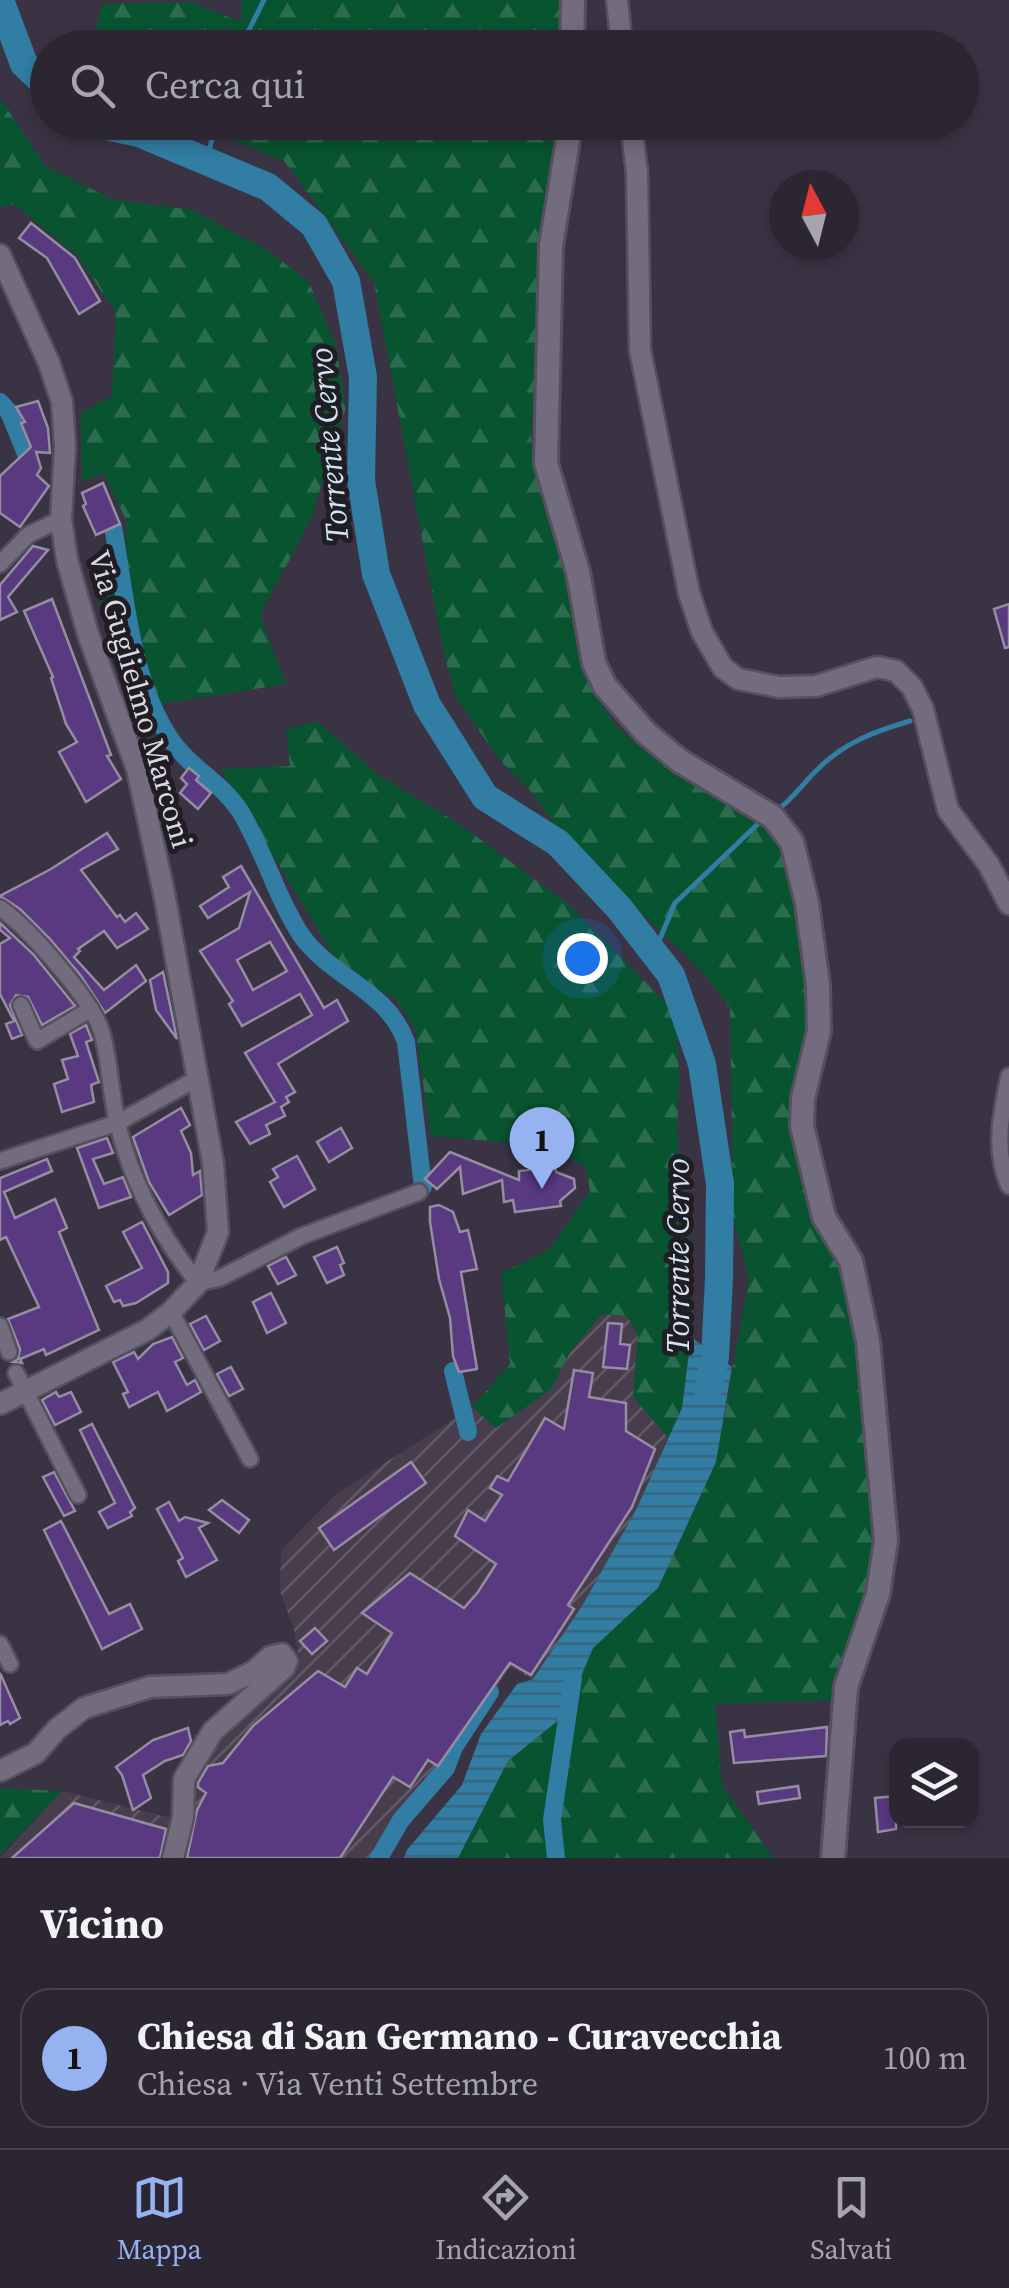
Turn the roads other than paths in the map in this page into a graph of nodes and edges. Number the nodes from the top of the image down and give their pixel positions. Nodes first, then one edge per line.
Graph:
1 (573, 0) edge
2 (617, 0) edge
3 (572, 30) edge
4 (620, 30) edge
5 (567, 140) edge
6 (633, 140) edge
7 (0, 255) edge
8 (61, 519) junction
9 (0, 564) edge
10 (1009, 904) edge
11 (0, 908) edge
12 (21, 1005) dead end
13 (91, 1009) junction
14 (1009, 1076) edge
15 (198, 1078) junction
16 (117, 1123) junction
17 (0, 1161) edge
18 (1009, 1186) edge
19 (419, 1192) dead end
20 (198, 1283) junction
21 (171, 1312) junction
22 (0, 1326) edge
23 (9, 1352) dead end
24 (20, 1383) junction
25 (0, 1404) edge
26 (250, 1459) dead end
27 (78, 1495) dead end
28 (0, 1644) edge
29 (10, 1664) dead end
30 (0, 1772) edge
31 (173, 1858) edge
32 (833, 1858) edge

1 - 3 main road
2 - 4 street
5 - 32 main road
6 - 10 street
7 - 8 street, Via Guglielmo Marconi
8 - 9 street
8 - 15 street, Via Guglielmo Marconi
11 - 13 street
12 - 13 street
13 - 16 street
14 - 18 street
15 - 16 street
15 - 20 street, Via Guglielmo Marconi
16 - 17 street
16 - 20 street
19 - 20 street
20 - 21 street
21 - 24 street
21 - 26 street
22 - 23 street
24 - 25 street
24 - 27 street
28 - 29 street
30 - 31 street

